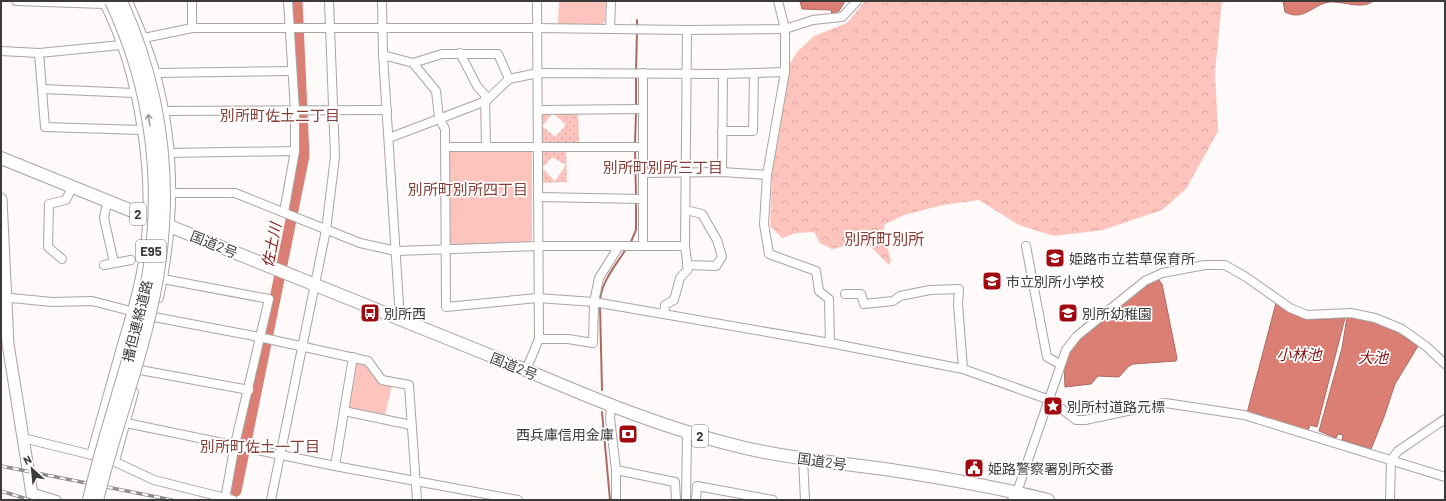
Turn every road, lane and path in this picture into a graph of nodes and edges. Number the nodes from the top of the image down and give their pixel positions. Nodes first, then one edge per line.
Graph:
1 (16, 1) edge
2 (121, 1) edge
3 (128, 1) edge
4 (192, 1) edge
5 (288, 1) edge
6 (329, 1) edge
7 (382, 1) edge
8 (537, 1) edge
9 (611, 1) edge
10 (778, 1) edge
11 (857, 1) edge
12 (106, 2) edge
13 (192, 28) junction
14 (330, 28) junction
15 (536, 28) junction
16 (295, 29) junction
17 (383, 29) junction
18 (610, 29) junction
19 (785, 29) junction
20 (687, 30) junction
21 (144, 38) junction
22 (121, 45) junction
23 (1, 51) edge
24 (39, 53) junction
25 (460, 53) junction
26 (383, 55) junction
27 (413, 63) junction
28 (292, 71) junction
29 (785, 72) junction
30 (156, 73) junction
31 (538, 73) junction
32 (643, 73) junction
33 (687, 74) junction
34 (723, 74) junction
35 (754, 74) junction
36 (510, 79) junction
37 (42, 89) junction
38 (134, 92) junction
39 (486, 101) junction
40 (387, 110) junction
41 (538, 110) junction
42 (643, 110) junction
43 (165, 111) junction
44 (300, 111) junction
45 (334, 111) junction
46 (439, 118) junction
47 (141, 130) junction
48 (722, 131) junction
49 (389, 138) junction
50 (446, 147) junction
51 (486, 147) junction
52 (643, 147) junction
53 (537, 148) junction
54 (294, 151) junction
55 (170, 153) junction
56 (1, 158) edge
57 (686, 172) junction
58 (722, 172) junction
59 (643, 173) junction
60 (767, 175) junction
61 (72, 187) junction
62 (172, 193) junction
63 (538, 197) junction
64 (1, 199) edge
65 (643, 199) junction
66 (107, 202) junction
67 (686, 210) junction
68 (288, 214) junction
69 (147, 218) junction
70 (170, 226) junction
71 (326, 230) junction
72 (538, 246) junction
73 (619, 246) junction
74 (643, 246) junction
75 (685, 246) junction
76 (1026, 246) dead end
77 (444, 248) junction
78 (396, 251) junction
79 (62, 259) dead end
80 (131, 260) dead end
81 (114, 263) junction
82 (104, 265) dead end
83 (687, 265) junction
84 (163, 279) junction
85 (314, 285) junction
86 (845, 294) dead end
87 (4, 297) edge
88 (537, 298) junction
89 (594, 302) junction
90 (132, 311) junction
91 (664, 314) junction
92 (154, 317) junction
93 (400, 320) junction
94 (264, 338) junction
95 (539, 339) junction
96 (830, 343) junction
97 (5, 345) edge
98 (301, 347) junction
99 (353, 357) junction
100 (1060, 364) junction
101 (1445, 364) edge
102 (963, 369) junction
103 (140, 370) junction
104 (526, 370) junction
105 (248, 390) junction
106 (1050, 400) junction
107 (611, 407) junction
108 (344, 411) junction
109 (1445, 419) edge
110 (126, 423) junction
111 (411, 425) junction
112 (687, 433) junction
113 (22, 438) junction
114 (242, 446) junction
115 (280, 454) junction
116 (91, 455) junction
117 (803, 460) junction
118 (1391, 460) junction
119 (115, 461) junction
120 (335, 466) junction
121 (616, 470) junction
122 (1445, 477) edge
123 (416, 481) junction
124 (32, 496) edge
125 (1014, 496) edge
126 (750, 498) edge
127 (229, 499) edge
128 (57, 500) edge
129 (89, 500) edge
130 (97, 500) edge
131 (270, 500) edge
132 (417, 500) edge
133 (518, 500) edge
134 (616, 500) edge
135 (676, 500) edge
136 (686, 500) edge
137 (696, 500) edge
138 (773, 500) edge
139 (805, 500) edge
140 (1048, 500) edge
141 (1390, 500) edge

1 - 12 street
2 - 130 highway, 播但連絡道路 / E95, bridge
3 - 21 street
4 - 13 street
5 - 16 street
6 - 14 street
7 - 17 street
8 - 15 street
9 - 18 street
10 - 19 street
11 - 19 street
12 - 22 street
129 -> 12 highway, 播但連絡道路 / E95, bridge
13 - 16 street
13 - 21 street
14 - 16 street
14 - 17 street
14 - 45 street
15 - 17 street
15 - 18 street
15 - 31 street
16 - 28 street
17 - 26 street
18 - 20 street
19 - 20 street
19 - 29 street
20 - 33 street
21 - 22 street
21 - 30 street
22 - 24 street
22 - 38 street
23 - 24 street
24 - 37 street
25 - 27 street
25 - 36 street
25 - 39 street
26 - 27 street
26 - 40 street
27 - 46 street
28 - 30 street
28 - 44 street
29 - 35 street
29 - 60 street
30 - 43 street
31 - 32 street
31 - 36 street
31 - 41 street
32 - 33 street
32 - 42 street
33 - 34 street
33 - 57 street
34 - 35 street
34 - 48 street
35 - 48 street
36 - 39 street
37 - 38 street
37 - 47 street
38 - 47 street
39 - 46 street
39 - 51 street
40 - 45 street
40 - 49 street
41 - 42 street
41 - 53 street
42 - 52 street
43 - 44 street
43 - 55 street
44 - 45 street
44 - 54 street
45 - 71 street
46 - 49 street
46 - 50 street
47 - 69 street
48 - 58 street
49 - 78 street
50 - 51 street
50 - 77 street
51 - 53 street
52 - 53 street
52 - 59 street
53 - 63 street
54 - 55 street
54 - 68 street
55 - 62 street
56 - 61 highway, 国道2号 / 2
57 - 58 street
57 - 59 street
57 - 67 street
58 - 60 street
59 - 65 street
60 - 96 street
61 - 66 highway, 国道2号 / 2
61 - 79 street
62 - 68 street
62 - 70 street
63 - 65 street
63 - 72 street
64 - 87 main road
65 - 74 street
66 - 69 highway, 国道2号 / 2
66 - 81 street
67 - 75 street
67 - 83 street
68 - 71 street
69 - 70 highway, 国道2号 / 2
69 - 90 street
70 - 84 street
70 - 85 highway, 国道2号 / 2
71 - 78 street
71 - 85 street
72 - 73 street
72 - 77 street
72 - 88 street
73 - 74 street
73 - 89 street
74 - 75 street
75 - 83 street
76 - 100 street
77 - 78 street
77 - 88 street
78 - 93 street
80 - 81 street
81 - 82 street
83 - 91 street
84 - 92 street
84 - 94 street
85 - 93 highway, 国道2号 / 2
85 - 98 street
86 - 102 street
87 - 90 street
87 - 97 main road
88 - 89 street
88 - 95 street
89 - 91 street
89 - 95 street
90 - 92 street
90 - 116 street
91 - 96 street
92 - 94 street
92 - 103 street
93 - 104 highway, 国道2号 / 2
94 - 98 street
94 - 105 street
95 - 104 street
96 - 102 street
97 - 113 main road
98 - 99 street
98 - 115 street
99 - 108 street
99 - 111 street
100 - 101 street
100 - 106 street
102 - 106 street
103 - 105 street
103 - 110 street
104 - 107 highway, 国道2号 / 2
105 - 114 street
106 - 118 street
106 - 125 street
107 - 112 highway, 国道2号 / 2
107 - 121 street
108 - 111 street
108 - 120 street
109 - 118 street
110 - 114 street
110 - 119 street
111 - 123 street
112 - 117 highway, 国道2号 / 2
112 - 136 street
113 - 116 street
113 - 124 main road
114 - 115 street
114 - 127 street
115 - 120 street
115 - 131 street
116 - 119 street
117 - 125 highway, 国道2号 / 2
117 - 139 street
118 - 122 street
118 - 141 street
119 - 127 street
120 - 123 street
121 - 134 street
121 - 135 street
123 - 132 street
123 - 133 street
124 - 128 street
125 - 140 highway, 国道2号 / 2
126 - 137 street
126 - 138 street

